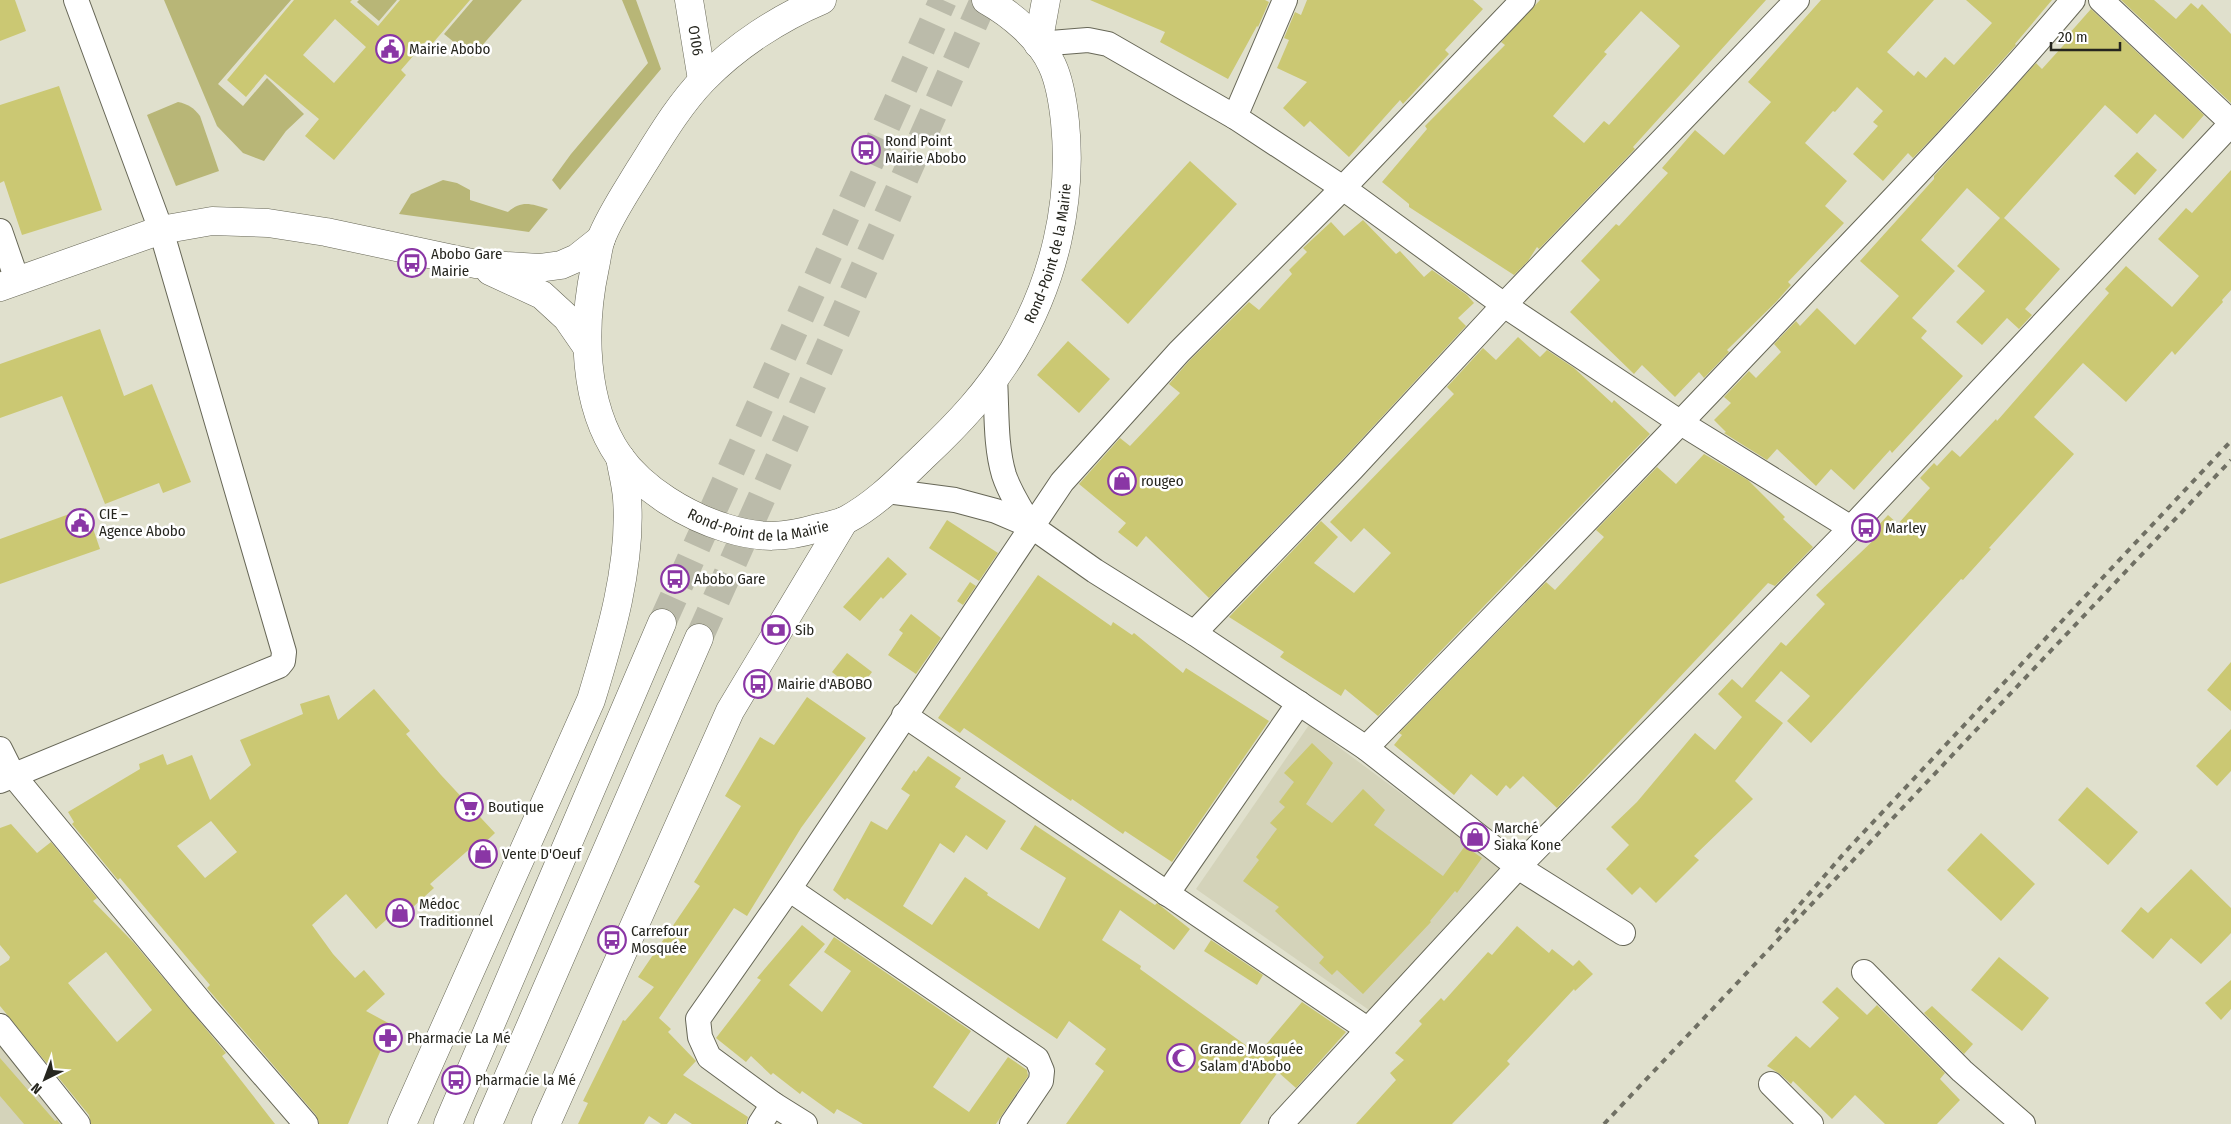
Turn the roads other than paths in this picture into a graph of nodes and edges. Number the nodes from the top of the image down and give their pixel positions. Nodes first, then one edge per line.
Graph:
1 (76, 0) edge
2 (689, 0) edge
3 (822, 0) edge
4 (986, 0) edge
5 (1046, 0) edge
6 (1285, 0) edge
7 (1524, 0) edge
8 (1797, 0) edge
9 (2073, 0) edge
10 (2100, 0) edge
11 (784, 6) edge
12 (1038, 44) junction
13 (702, 80) junction
14 (1235, 117) junction
15 (2231, 123) edge
16 (1343, 188) junction
17 (160, 230) junction
18 (0, 231) edge
19 (601, 239) junction
20 (476, 264) junction
21 (9, 284) edge
22 (1504, 305) junction
23 (587, 347) junction
24 (995, 379) junction
25 (1681, 423) junction
26 (620, 457) junction
27 (887, 491) junction
28 (844, 521) junction
29 (1031, 526) junction
30 (1851, 528) junction
31 (662, 622) tunnel mouth
32 (1194, 633) junction
33 (699, 638) tunnel mouth
34 (1299, 703) junction
35 (904, 715) junction
36 (1366, 748) junction
37 (0, 749) edge
38 (7, 778) edge
39 (1518, 866) junction
40 (789, 889) junction
41 (1166, 894) junction
42 (1623, 933) dead end
43 (1864, 972) dead end
44 (0, 1026) edge
45 (1367, 1029) junction
46 (1771, 1084) dead end
47 (773, 1104) junction
48 (78, 1124) edge
49 (306, 1124) edge
50 (402, 1124) edge
51 (448, 1124) edge
52 (488, 1124) edge
53 (546, 1124) edge
54 (760, 1124) edge
55 (805, 1124) edge
56 (1012, 1124) edge
57 (1281, 1124) edge
58 (1811, 1124) edge
59 (2023, 1124) edge

1 - 17 street
2 - 13 main road, O106
3 - 11 main road, Rond-Point de la Mairie
4 - 12 main road, Rond-Point de la Mairie
5 - 12 main road
6 - 14 street
7 - 16 street
8 - 22 street
9 - 25 street
10 - 15 street
11 - 13 main road, Rond-Point de la Mairie
12 - 14 street
12 - 24 main road, Rond-Point de la Mairie
13 - 19 main road, Rond-Point de la Mairie
14 - 16 street
15 - 30 street
16 - 22 street
16 - 29 street
17 - 20 main road
17 - 21 main road
17 - 38 street
18 - 21 street
19 - 20 main road
19 - 23 main road, Rond-Point de la Mairie
20 - 23 main road
22 - 25 street
22 - 32 street
23 - 26 main road, Rond-Point de la Mairie
24 - 27 main road, Rond-Point de la Mairie
24 - 29 street
25 - 30 street
25 - 36 street
26 - 28 main road, Rond-Point de la Mairie
26 - 50 main road
27 - 28 main road, Rond-Point de la Mairie
27 - 29 street
28 - 53 main road
29 - 32 street
29 - 35 street
30 - 39 street
31 - 51 main road
32 - 34 street
33 - 52 main road
34 - 36 street
34 - 41 street
35 - 40 street
35 - 41 street
36 - 39 street
37 - 38 street
38 - 49 street
39 - 42 street
39 - 45 street
40 - 47 street
40 - 56 street
41 - 45 street
43 - 59 street
44 - 48 street
45 - 57 street
46 - 58 street
47 - 54 street
47 - 55 street

